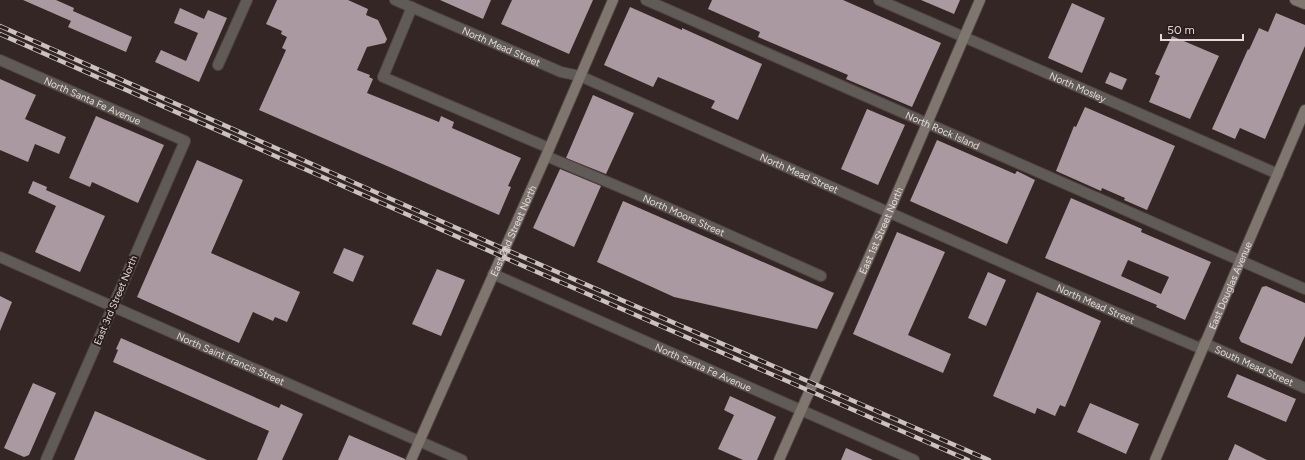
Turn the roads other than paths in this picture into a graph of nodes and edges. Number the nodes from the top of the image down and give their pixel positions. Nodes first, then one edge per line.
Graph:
1 (247, 0) edge
2 (395, 0) edge
3 (613, 0) edge
4 (646, 0) edge
5 (879, 0) edge
6 (980, 0) edge
7 (1295, 0) edge
8 (1305, 4) edge
9 (412, 7) junction
10 (964, 37) junction
11 (0, 60) edge
12 (218, 64) dead end
13 (580, 76) junction
14 (1305, 110) edge
15 (926, 124) junction
16 (186, 141) joint
17 (548, 152) junction
18 (1278, 174) junction
19 (889, 212) junction
20 (0, 257) edge
21 (1240, 261) junction
22 (493, 274) junction
23 (821, 276) dead end
24 (1305, 289) edge
25 (113, 307) junction
26 (1203, 346) junction
27 (1305, 388) edge
28 (801, 411) junction
29 (419, 441) junction
30 (46, 460) edge
31 (411, 460) edge
32 (462, 460) edge
33 (779, 460) edge
34 (914, 460) edge
35 (1155, 460) edge

1 - 12 street
2 - 9 street, North Mead Street
3 - 13 street, East 2nd Street North
4 - 15 street, North Rock Island
5 - 10 street, North Mosley
6 - 10 street, East 1st Street North
7 - 8 street
9 - 13 street, North Mead Street
9 - 17 street, North Moore Street
10 - 15 street, East 1st Street North
10 - 18 street, North Mosley
11 - 16 street, North Santa Fe Avenue
13 - 17 street, East 2nd Street North
13 - 19 street, North Mead Street
14 - 18 street, East Douglas Avenue
15 - 19 street, East 1st Street North
15 - 21 street, North Rock Island
16 - 25 street, East 3rd Street North
17 - 22 street, East 2nd Street North
17 - 23 street, North Moore Street
18 - 21 street, East Douglas Avenue
19 - 26 street, North Mead Street
19 - 28 street, East 1st Street North
20 - 25 street, North Saint Francis Street
21 - 24 street, North Rock Island
21 - 26 street, East Douglas Avenue
22 - 28 street, North Santa Fe Avenue
22 - 29 street, East 2nd Street North
25 - 29 street, North Saint Francis Street
25 - 30 street, East 3rd Street North
26 - 27 street, South Mead Street
26 - 35 street, East Douglas Avenue
28 - 33 street, East 1st Street North
28 - 34 street, North Santa Fe Avenue
29 - 31 street, East 2nd Street North
29 - 32 street, North Saint Francis Street

